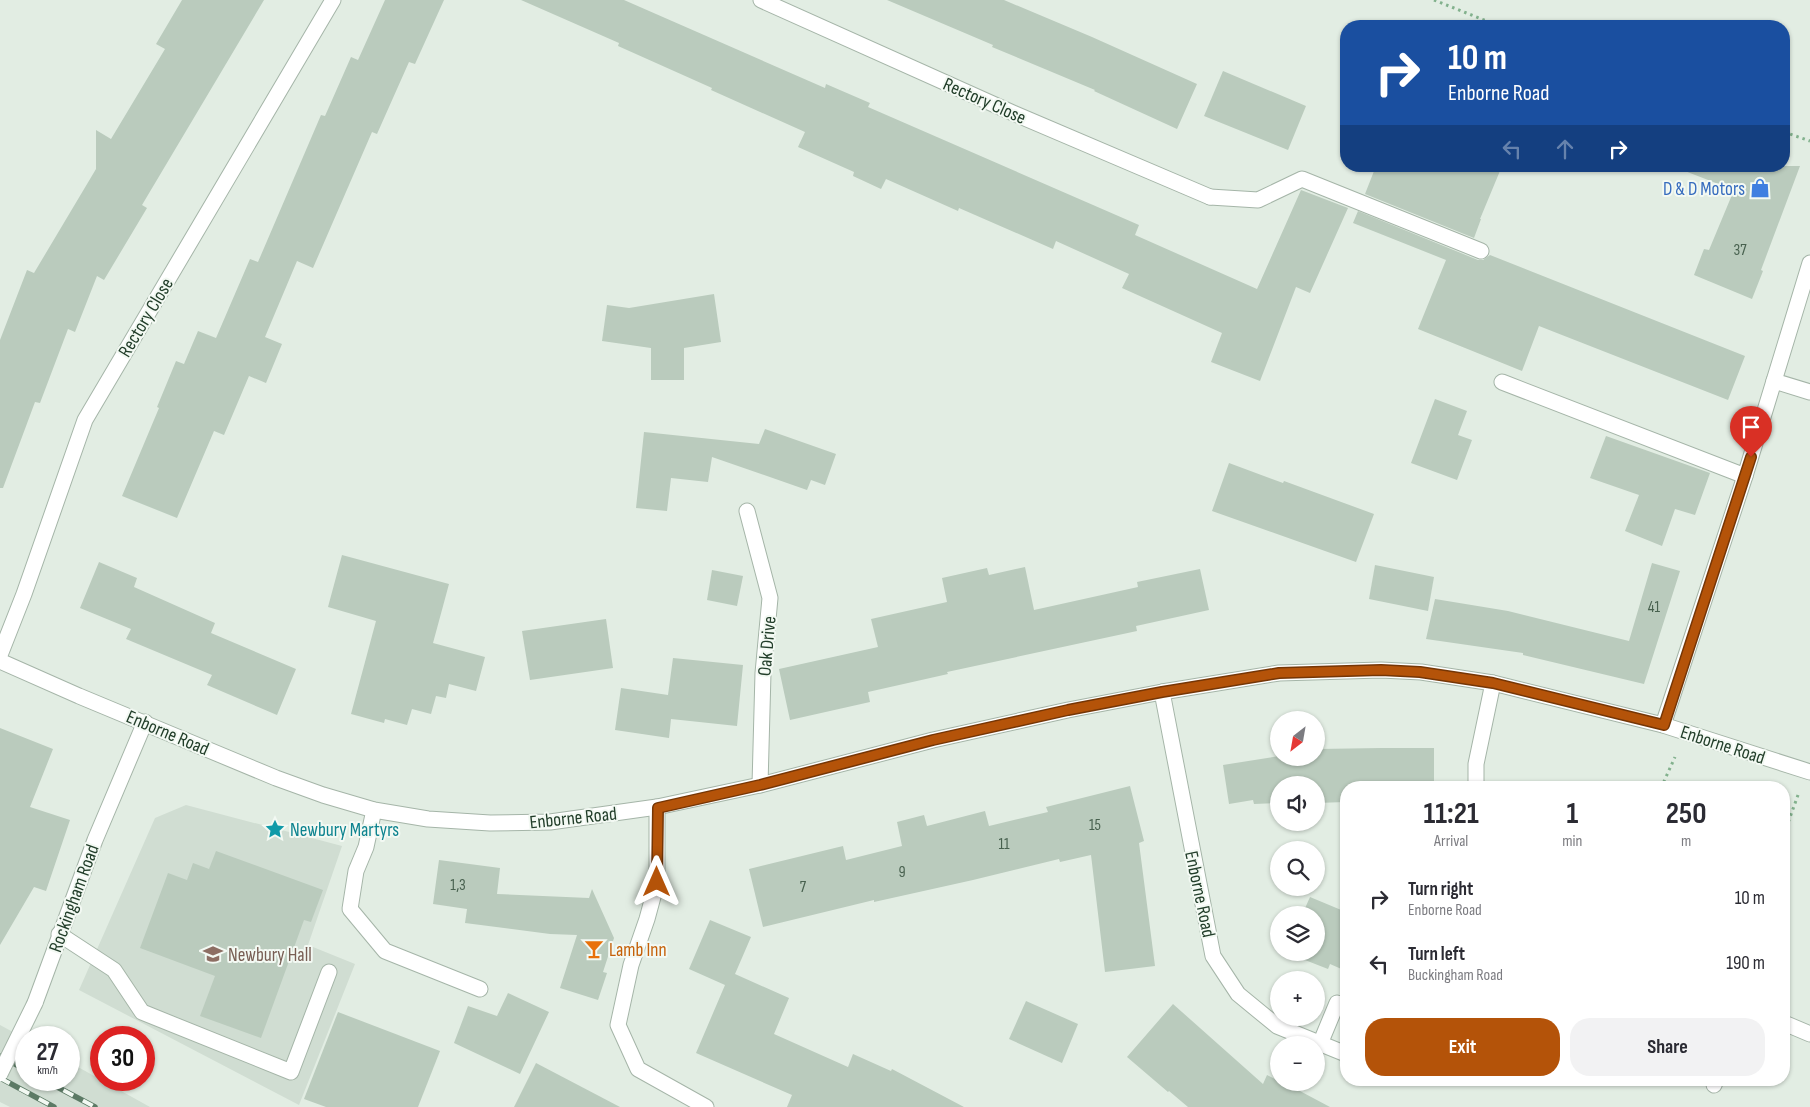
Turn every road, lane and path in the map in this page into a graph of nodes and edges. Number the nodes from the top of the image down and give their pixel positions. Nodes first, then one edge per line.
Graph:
1 (333, 0) edge
2 (761, 0) edge
3 (1434, 0) edge
4 (1484, 20) edge
5 (1790, 134) edge
6 (1810, 142) edge
7 (1480, 252) dead end
8 (1810, 263) edge
9 (1774, 381) junction
10 (1502, 382) dead end
11 (1810, 392) edge
12 (1746, 476) junction
13 (747, 511) dead end
14 (0, 655) edge
15 (0, 661) edge
16 (1493, 683) junction
17 (1162, 692) junction
18 (145, 722) junction
19 (1664, 725) junction
20 (1686, 731) junction
21 (1808, 771) edge
22 (1476, 781) edge
23 (1664, 781) edge
24 (760, 785) junction
25 (658, 808) junction
26 (374, 810) junction
27 (1790, 818) edge
28 (60, 934) junction
29 (329, 972) dead end
30 (480, 988) dead end
31 (1337, 1003) dead end
32 (1790, 1026) edge
33 (1810, 1034) edge
34 (1301, 1036) edge
35 (1323, 1036) edge
36 (1325, 1046) edge
37 (1340, 1052) edge
38 (0, 1074) edge
39 (706, 1107) edge

1 - 14 street, Rectory Close
2 - 7 street, Rectory Close
3 - 4 path
5 - 6 path
8 - 9 street
9 - 11 street
9 - 12 street
10 - 12 street
12 - 19 street
13 - 24 street, Oak Drive
15 - 18 street, Enborne Road
16 - 17 street, Enborne Road
16 - 19 street, Enborne Road
16 - 22 street
17 - 24 street, Enborne Road
17 - 34 street, Enborne Road
18 - 26 street, Enborne Road
18 - 28 street, Rockingham Road
19 - 20 street, Enborne Road
20 - 21 street, Enborne Road
20 - 23 path
21 - 27 path
24 - 25 street, Enborne Road
25 - 26 street, Enborne Road
25 - 39 street
26 - 30 street
28 - 29 street
28 - 38 street, Rockingham Road, bridge
31 - 35 street
32 - 33 street
36 - 37 street, Enborne Road

